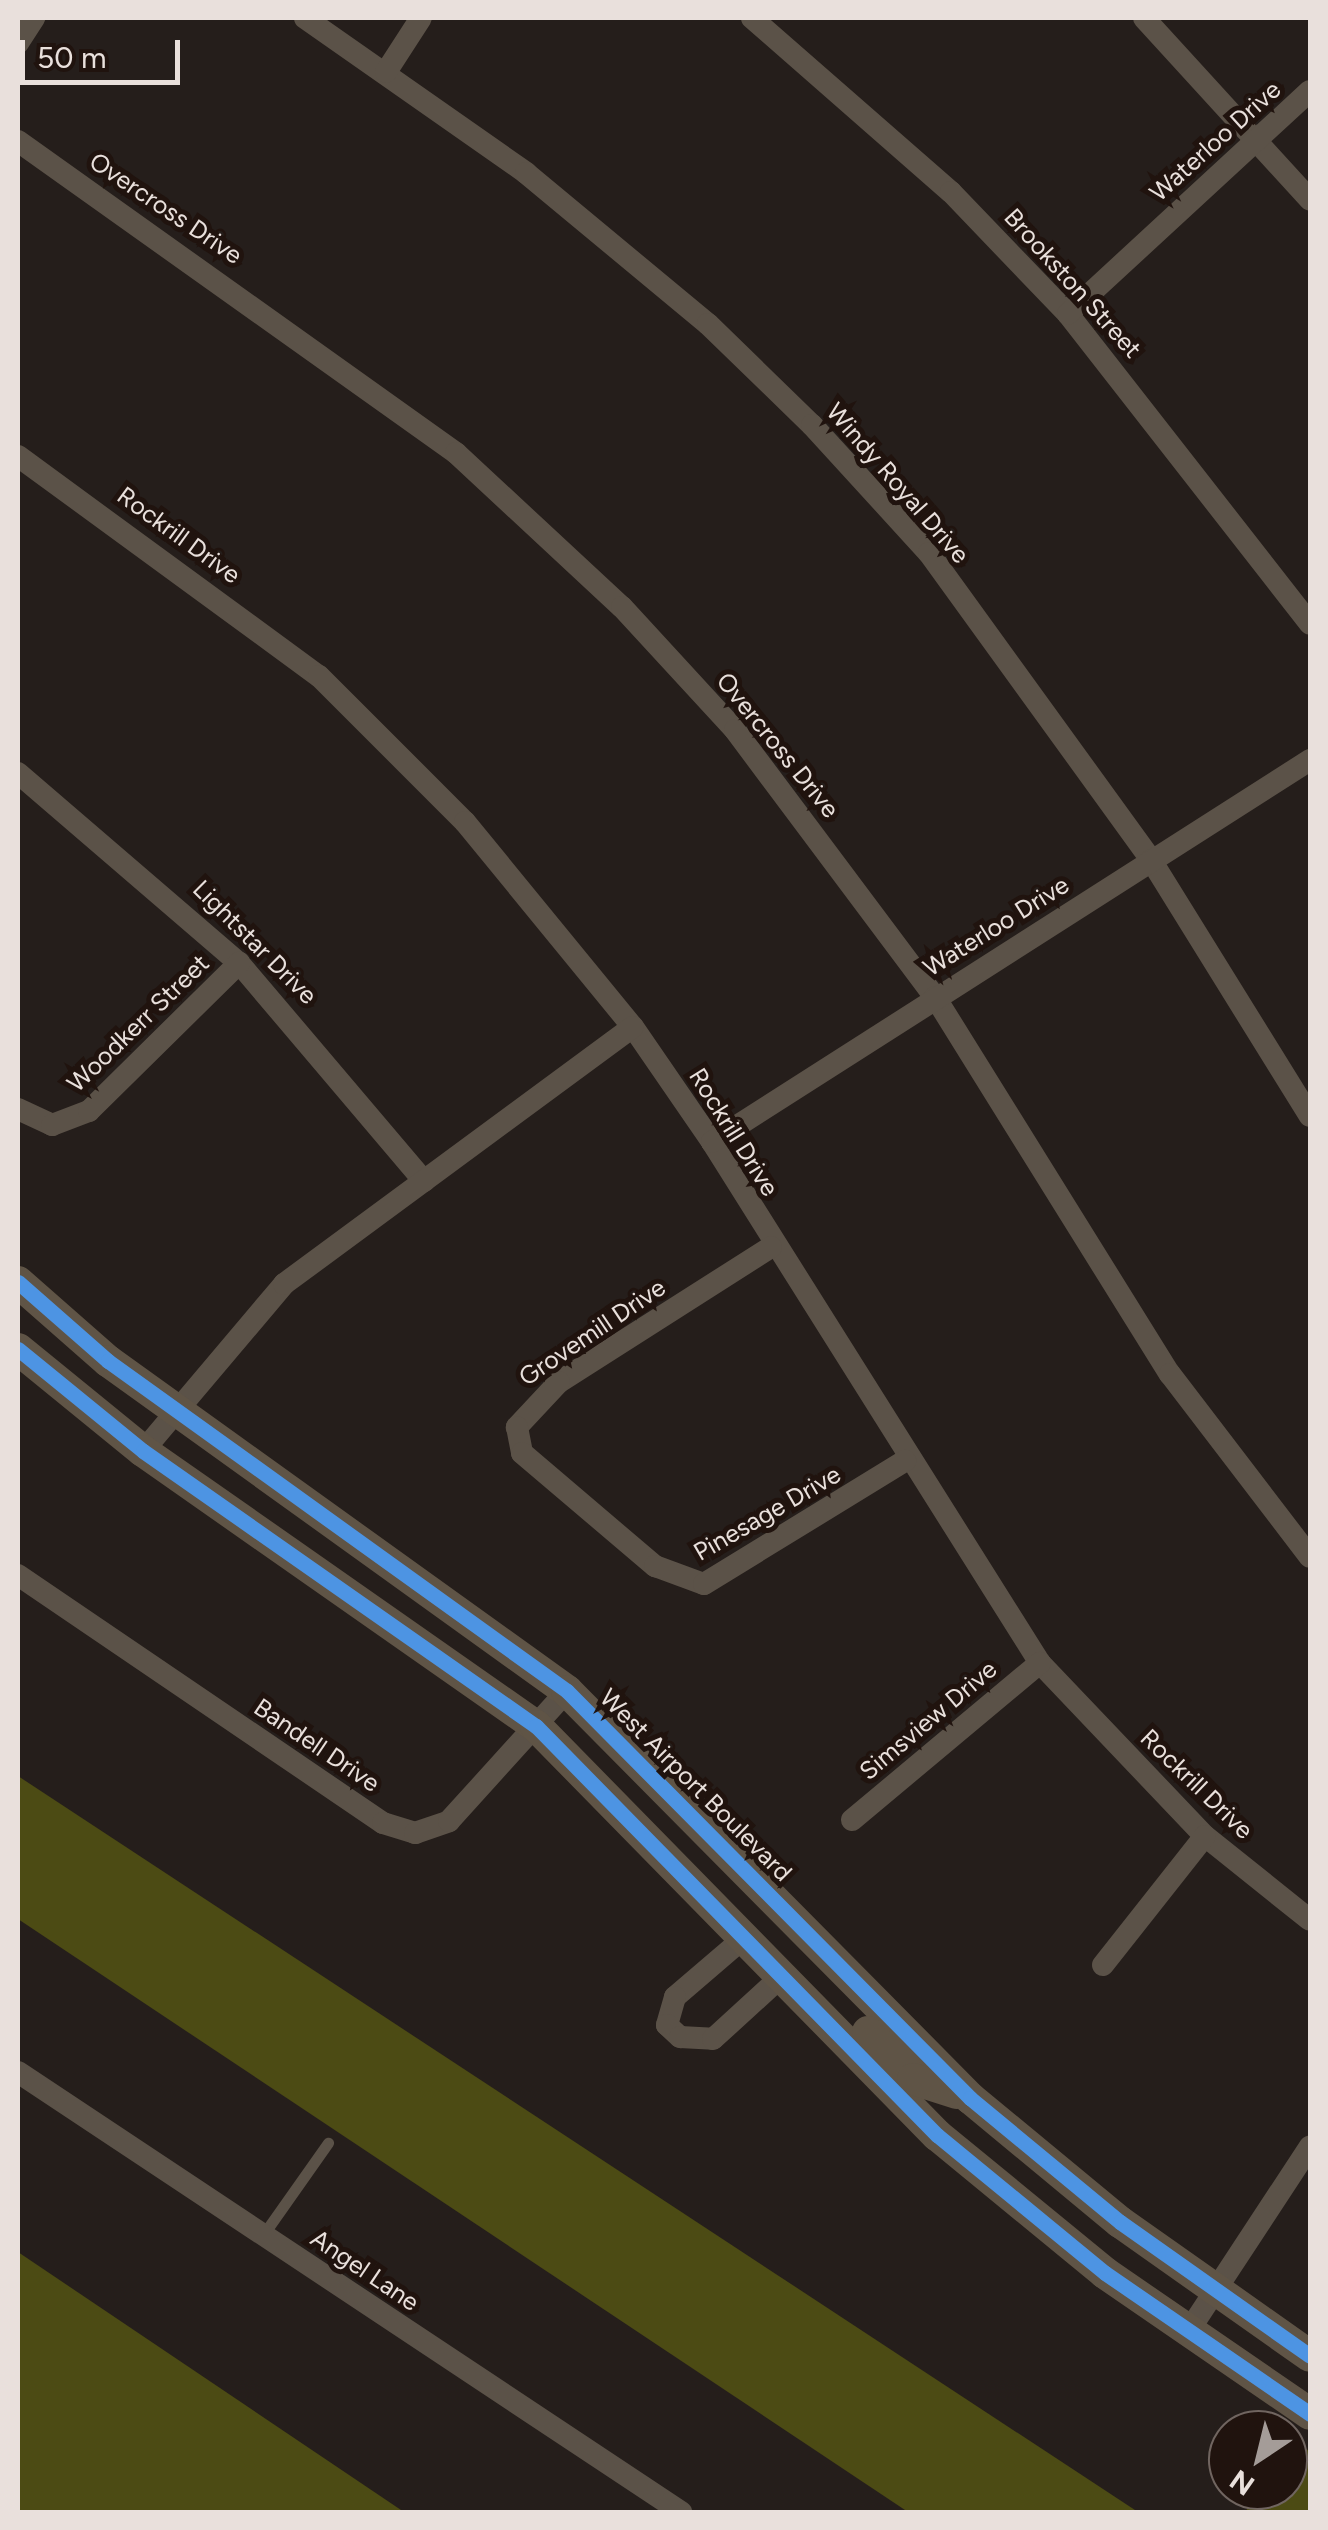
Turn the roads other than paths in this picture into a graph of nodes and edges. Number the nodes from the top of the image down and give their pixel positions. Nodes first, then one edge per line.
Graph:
1 (34, 18) edge
2 (305, 18) edge
3 (421, 18) edge
4 (752, 18) edge
5 (1144, 18) edge
6 (18, 42) edge
7 (386, 72) junction
8 (1310, 91) edge
9 (1256, 139) junction
10 (18, 141) edge
11 (1310, 200) edge
12 (1068, 314) junction
13 (18, 456) edge
14 (1310, 624) edge
15 (1310, 760) edge
16 (18, 773) edge
17 (1151, 860) junction
18 (239, 963) junction
19 (934, 996) junction
20 (633, 1027) junction
21 (18, 1109) edge
22 (1310, 1116) edge
23 (712, 1142) junction
24 (424, 1181) junction
25 (771, 1246) junction
26 (18, 1282) edge
27 (18, 1349) edge
28 (175, 1410) junction
29 (142, 1451) junction
30 (906, 1462) junction
31 (606, 1527) joint
32 (1310, 1557) edge
33 (18, 1575) edge
34 (1040, 1664) junction
35 (566, 1691) junction
36 (536, 1726) junction
37 (852, 1820) dead end
38 (1204, 1836) junction
39 (1310, 1920) edge
40 (745, 1937) junction
41 (1103, 1965) dead end
42 (781, 1977) junction
43 (18, 2072) edge
44 (970, 2098) junction
45 (328, 2143) dead end
46 (1310, 2146) edge
47 (263, 2235) junction
48 (1215, 2290) junction
49 (1188, 2332) junction
50 (1310, 2356) edge
51 (1310, 2414) edge
52 (681, 2512) edge

1 - 6 street
2 - 7 street, Windy Royal Drive
3 - 7 street
4 - 12 street, Brookston Street
5 - 9 street
7 - 17 street, Windy Royal Drive
8 - 9 street, Waterloo Drive
9 - 11 street
9 - 12 street, Waterloo Drive
10 - 19 street, Overcross Drive
12 - 14 street, Brookston Street
13 - 20 street, Rockrill Drive
15 - 17 street, Waterloo Drive
16 - 18 street, Lightstar Drive
17 - 19 street, Waterloo Drive
17 - 22 street, Windy Royal Drive
18 - 21 street, Woodkerr Street
18 - 24 street, Lightstar Drive
19 - 23 street, Waterloo Drive
19 - 32 street, Overcross Drive
20 - 23 street, Rockrill Drive
20 - 24 street
23 - 25 street, Rockrill Drive
24 - 28 street
25 - 30 street, Rockrill Drive
25 - 31 street, Grovemill Drive
26 - 28 main road, West Airport Boulevard
27 - 29 main road
28 - 29 street
28 - 35 main road, West Airport Boulevard
29 - 36 main road
30 - 31 street, Pinesage Drive
30 - 34 street, Rockrill Drive
33 - 36 street, Bandell Drive
34 - 37 street, Simsview Drive
34 - 38 street, Rockrill Drive
35 - 36 street, Bandell Drive
35 - 44 main road, West Airport Boulevard
36 - 40 main road
38 - 39 street, Rockrill Drive
38 - 41 street
40 - 42 main road
40 - 42 street
40 - 44 main road
42 - 49 main road
43 - 47 street, Angel Lane
44 - 48 main road, West Airport Boulevard
45 - 47 lane
46 - 48 street
47 - 52 street, Angel Lane
48 - 49 street
48 - 50 main road, West Airport Boulevard
49 - 51 main road

